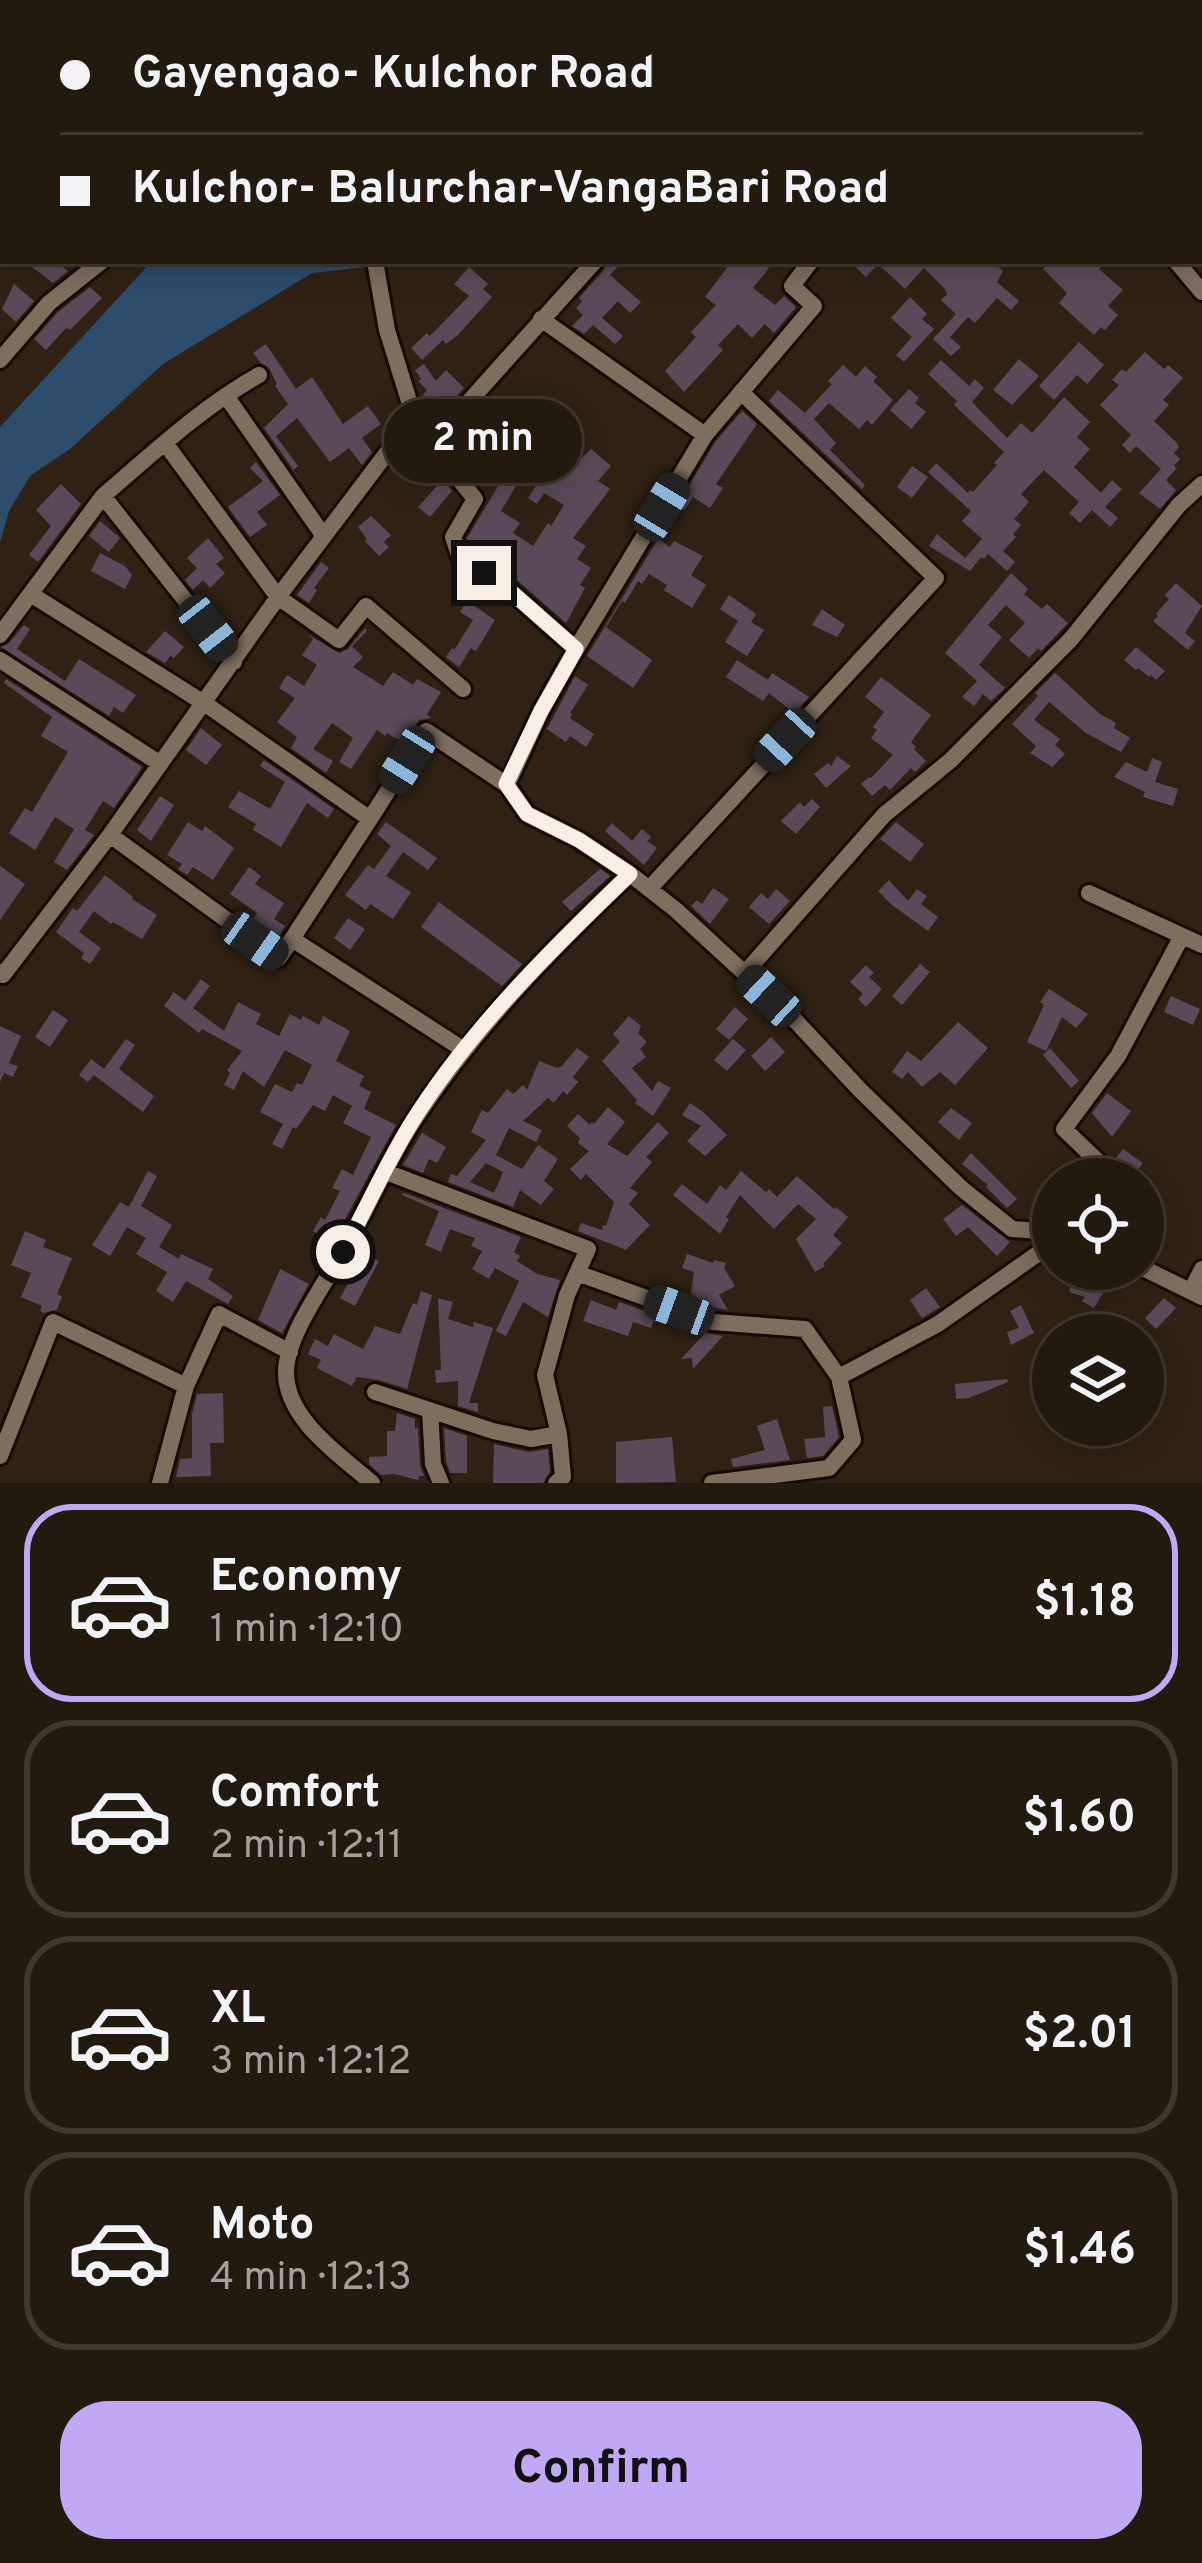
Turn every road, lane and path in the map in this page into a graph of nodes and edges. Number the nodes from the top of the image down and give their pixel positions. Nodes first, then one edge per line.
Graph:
1 (98, 264) edge
2 (376, 264) edge
3 (592, 264) edge
4 (809, 264) edge
5 (1179, 264) edge
6 (1202, 292) edge
7 (541, 319) junction
8 (0, 360) edge
9 (259, 375) dead end
10 (741, 392) junction
11 (226, 395) junction
12 (414, 418) junction
13 (705, 436) junction
14 (164, 443) junction
15 (431, 444) junction
16 (1202, 484) edge
17 (103, 496) junction
18 (323, 535) junction
19 (32, 595) junction
20 (278, 597) junction
21 (0, 635) edge
22 (576, 649) junction
23 (0, 661) edge
24 (235, 662) junction
25 (463, 689) dead end
26 (204, 703) junction
27 (159, 763) junction
28 (506, 784) junction
29 (370, 819) junction
30 (110, 836) junction
31 (630, 874) junction
32 (649, 889) junction
33 (1089, 893) dead end
34 (1182, 936) junction
35 (292, 939) junction
36 (1202, 945) edge
37 (0, 972) edge
38 (745, 974) junction
39 (464, 1050) junction
40 (1094, 1158) edge
41 (386, 1172) junction
42 (1032, 1230) edge
43 (1032, 1259) edge
44 (1202, 1269) edge
45 (577, 1273) junction
46 (1164, 1278) edge
47 (1197, 1294) edge
48 (290, 1352) junction
49 (839, 1376) junction
50 (186, 1385) junction
51 (374, 1392) dead end
52 (430, 1410) junction
53 (559, 1434) junction
54 (0, 1456) edge
55 (834, 1475) edge
56 (160, 1483) edge
57 (372, 1483) edge
58 (441, 1483) edge
59 (556, 1483) edge
60 (712, 1483) edge

1 - 8 street
2 - 12 street
3 - 7 street
4 - 10 street
5 - 6 street
7 - 13 street
7 - 15 street
9 - 11 street
10 - 13 street
10 - 32 street
11 - 14 street
11 - 18 street
12 - 15 street
12 - 18 street
13 - 22 street
14 - 17 street
14 - 20 street
15 - 22 street
16 - 38 street
17 - 19 street
17 - 24 street
18 - 20 street
19 - 21 street
19 - 26 street
20 - 24 street
20 - 25 street
22 - 28 street
23 - 27 street
24 - 26 street
26 - 27 street
26 - 29 street
27 - 30 street
28 - 29 street
28 - 31 street
29 - 35 street
30 - 35 street
30 - 37 street
31 - 32 street
31 - 39 street
32 - 38 street
33 - 34 street
34 - 36 street
34 - 40 street
35 - 39 street
38 - 42 street
39 - 41 street
41 - 45 street
41 - 48 street
43 - 49 street
44 - 47 street
45 - 49 street
45 - 53 street
46 - 47 street
48 - 50 street
48 - 57 street
49 - 55 street
50 - 54 street
50 - 56 street
51 - 52 street
52 - 53 street
52 - 58 street
53 - 59 street
55 - 60 street

